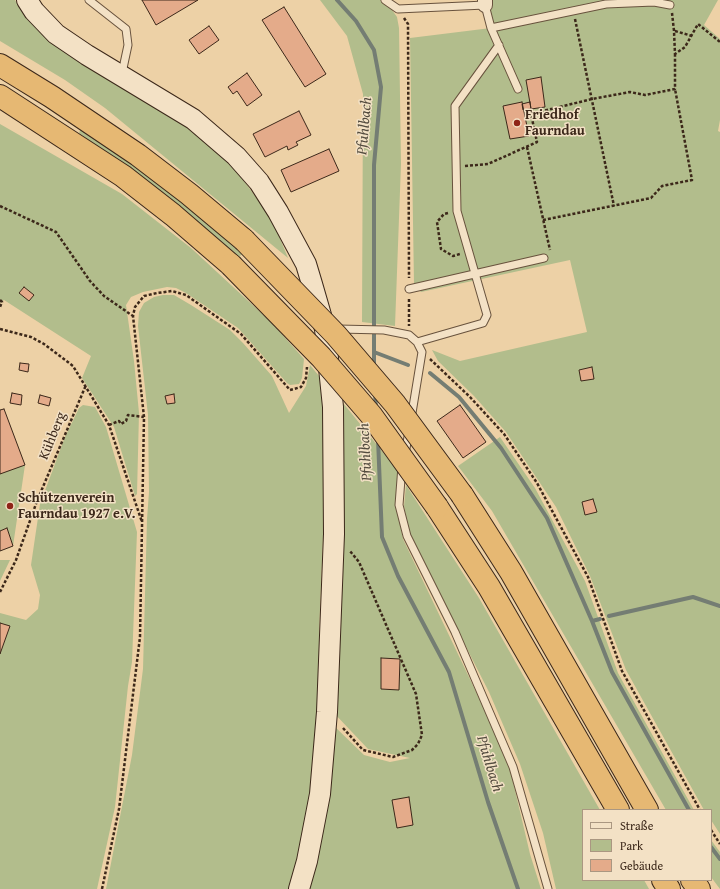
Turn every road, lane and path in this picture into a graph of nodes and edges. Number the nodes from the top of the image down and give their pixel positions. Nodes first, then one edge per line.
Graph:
1 (27, 0) edge
2 (90, 0) edge
3 (385, 0) edge
4 (485, 2) edge
5 (670, 5) joint
6 (398, 9) junction
7 (574, 11) junction
8 (491, 28) junction
9 (674, 31) junction
10 (692, 36) junction
11 (720, 42) edge
12 (499, 45) junction
13 (674, 54) junction
14 (0, 65) edge
15 (122, 76) junction
16 (518, 89) dead end
17 (675, 90) junction
18 (0, 96) edge
19 (592, 99) junction
20 (527, 147) junction
21 (456, 167) junction
22 (0, 206) edge
23 (614, 206) junction
24 (457, 211) junction
25 (543, 220) junction
26 (469, 253) junction
27 (544, 258) joint
28 (475, 274) junction
29 (409, 289) junction
30 (0, 300) edge
31 (0, 307) edge
32 (133, 316) junction
33 (0, 328) edge
34 (325, 329) junction
35 (409, 335) junction
36 (417, 342) junction
37 (422, 352) junction
38 (86, 385) junction
39 (290, 390) dead end
40 (144, 417) junction
41 (109, 425) junction
42 (143, 524) junction
43 (334, 534) junction
44 (0, 592) edge
45 (327, 712) junction
46 (617, 809) edge
47 (646, 809) edge
48 (699, 809) edge
49 (712, 832) edge
50 (720, 844) edge
51 (102, 889) edge
52 (299, 889) edge
53 (548, 889) edge

1 - 15 street
2 - 15 lane
3 - 6 lane
4 - 6 lane
4 - 8 lane
5 - 7 lane
5 - 9 path
6 - 29 path
7 - 8 lane
7 - 19 path
8 - 12 lane
9 - 10 path
9 - 13 path
10 - 11 path
10 - 13 path
12 - 16 lane
12 - 21 lane
13 - 17 path
14 - 47 highway, bridge
15 - 34 street
17 - 19 path
17 - 23 path
18 - 46 highway, bridge
19 - 20 path
19 - 23 path
20 - 21 path
20 - 25 path
21 - 24 lane
22 - 32 path
23 - 25 path
24 - 26 lane
24 - 26 path
25 - 27 path
26 - 28 lane
27 - 28 lane
28 - 29 lane
28 - 36 lane
29 - 35 path
30 - 31 path
32 - 39 path
32 - 40 path
33 - 38 path
34 - 35 lane
34 - 43 street
35 - 36 lane
36 - 37 lane
37 - 48 path
37 - 53 lane
38 - 41 path
38 - 44 path, Kühberg
40 - 41 path
40 - 42 path
41 - 42 path
42 - 51 path
43 - 45 street
43 - 45 path
45 - 52 street
49 - 50 path

